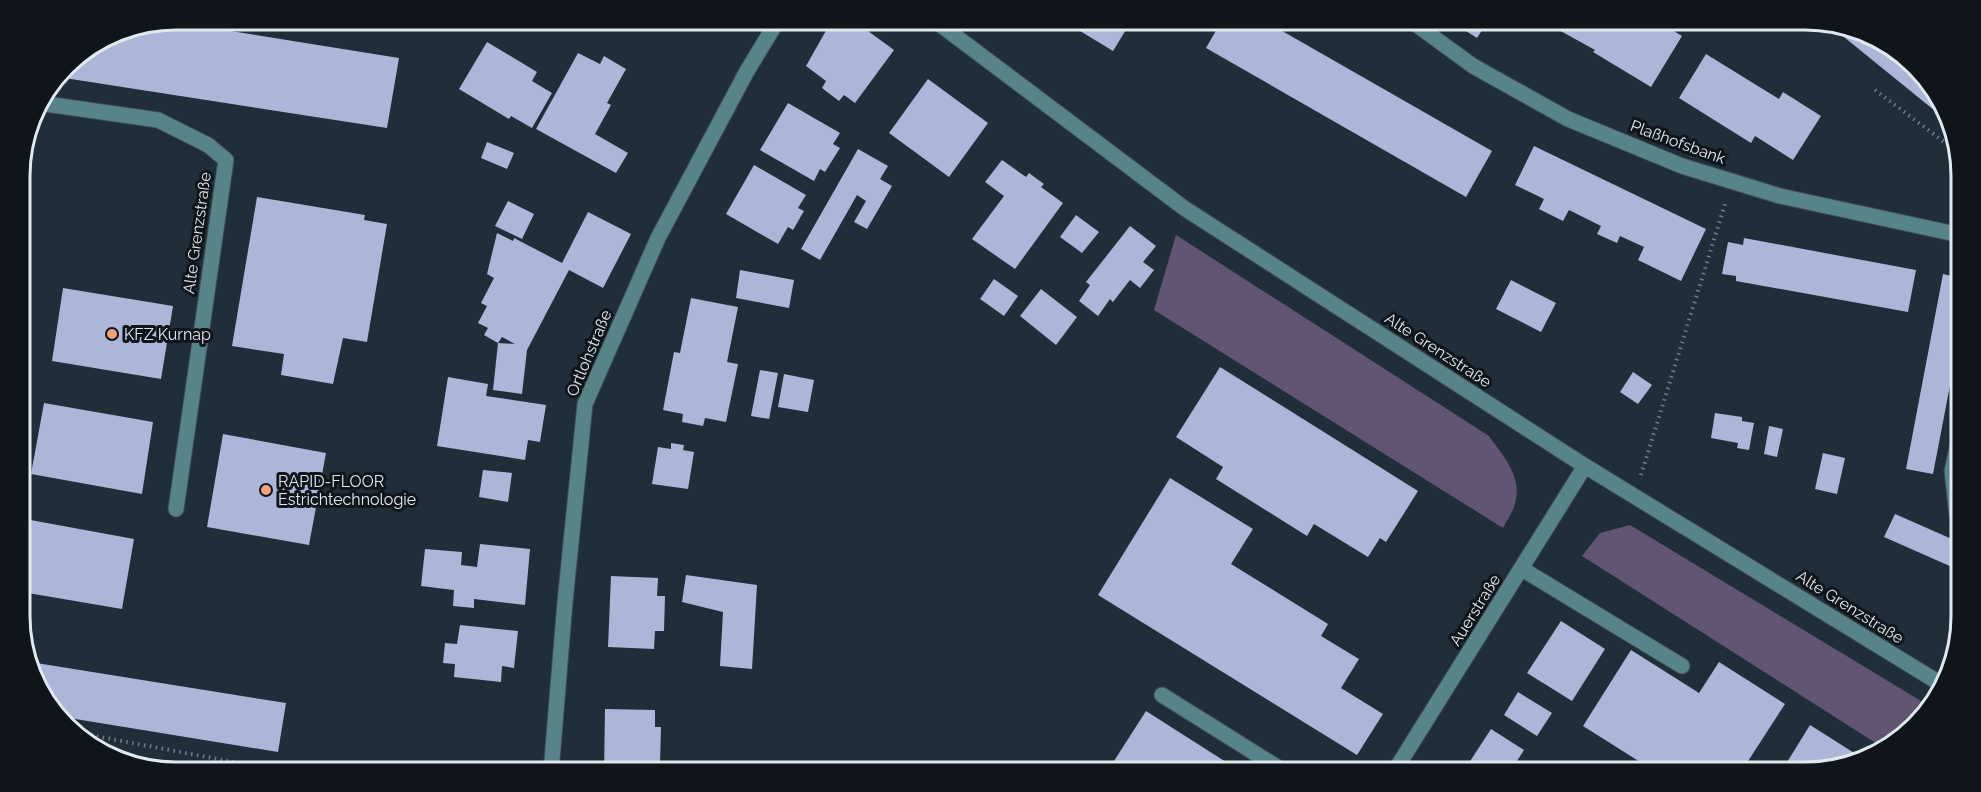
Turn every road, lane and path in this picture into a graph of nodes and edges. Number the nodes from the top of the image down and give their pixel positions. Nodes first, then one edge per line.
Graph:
1 (772, 30) edge
2 (947, 30) edge
3 (1424, 30) edge
4 (1875, 90) dead end
5 (49, 105) edge
6 (1947, 144) edge
7 (1732, 181) junction
8 (1951, 233) edge
9 (1585, 466) junction
10 (1635, 496) junction
11 (176, 509) dead end
12 (1522, 569) junction
13 (1682, 666) dead end
14 (1936, 681) edge
15 (1162, 695) dead end
16 (93, 736) edge
17 (234, 762) edge
18 (552, 762) edge
19 (1269, 762) edge
20 (1400, 762) edge

1 - 18 street, Ortlohstraße
2 - 9 street, Alte Grenzstraße
3 - 7 street, Plaßhofsbank
4 - 6 path
5 - 11 street, Alte Grenzstraße
7 - 8 street, Plaßhofsbank
7 - 10 path
9 - 10 street, Alte Grenzstraße
9 - 12 street, Auerstraße
10 - 14 street, Alte Grenzstraße
12 - 13 street
12 - 20 street, Auerstraße
15 - 19 street
16 - 17 path

